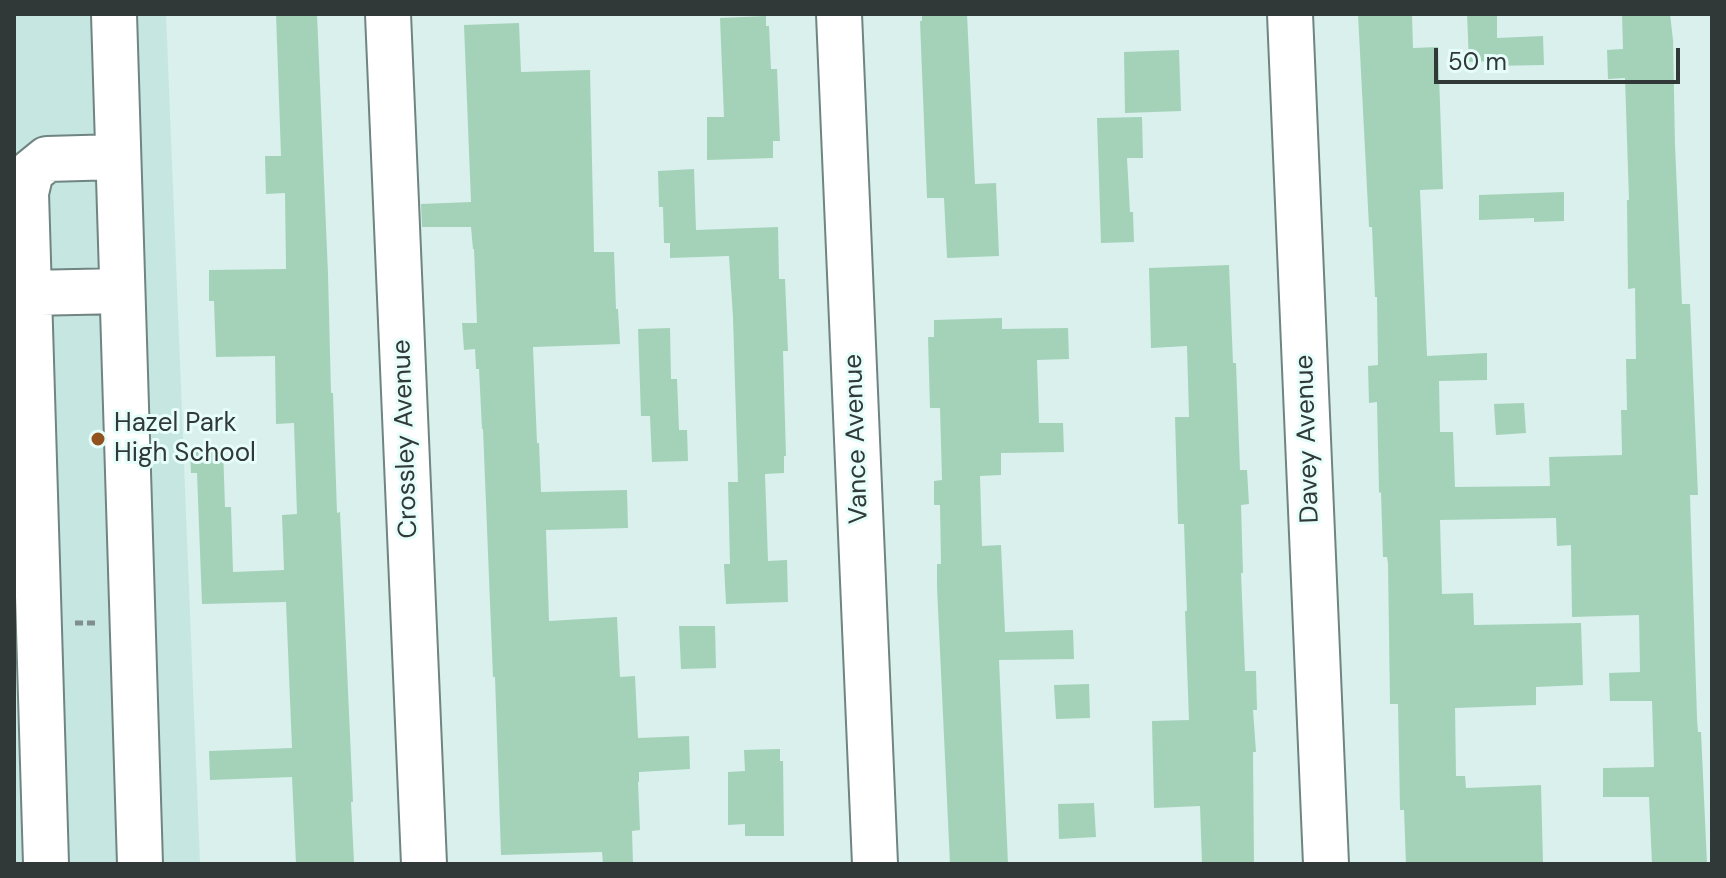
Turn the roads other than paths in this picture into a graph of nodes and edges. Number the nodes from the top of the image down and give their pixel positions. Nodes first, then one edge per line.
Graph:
1 (114, 14) edge
2 (388, 14) edge
3 (839, 14) edge
4 (1290, 14) edge
5 (118, 157) junction
6 (122, 291) junction
7 (29, 293) junction
8 (46, 864) edge
9 (140, 864) edge
10 (424, 864) edge
11 (875, 864) edge
12 (1326, 864) edge

1 - 5 street
2 - 10 street, Crossley Avenue
3 - 11 street, Vance Avenue
4 - 12 street, Davey Avenue
5 - 6 street
5 - 7 street
6 - 7 street
6 - 9 street
7 - 8 street

